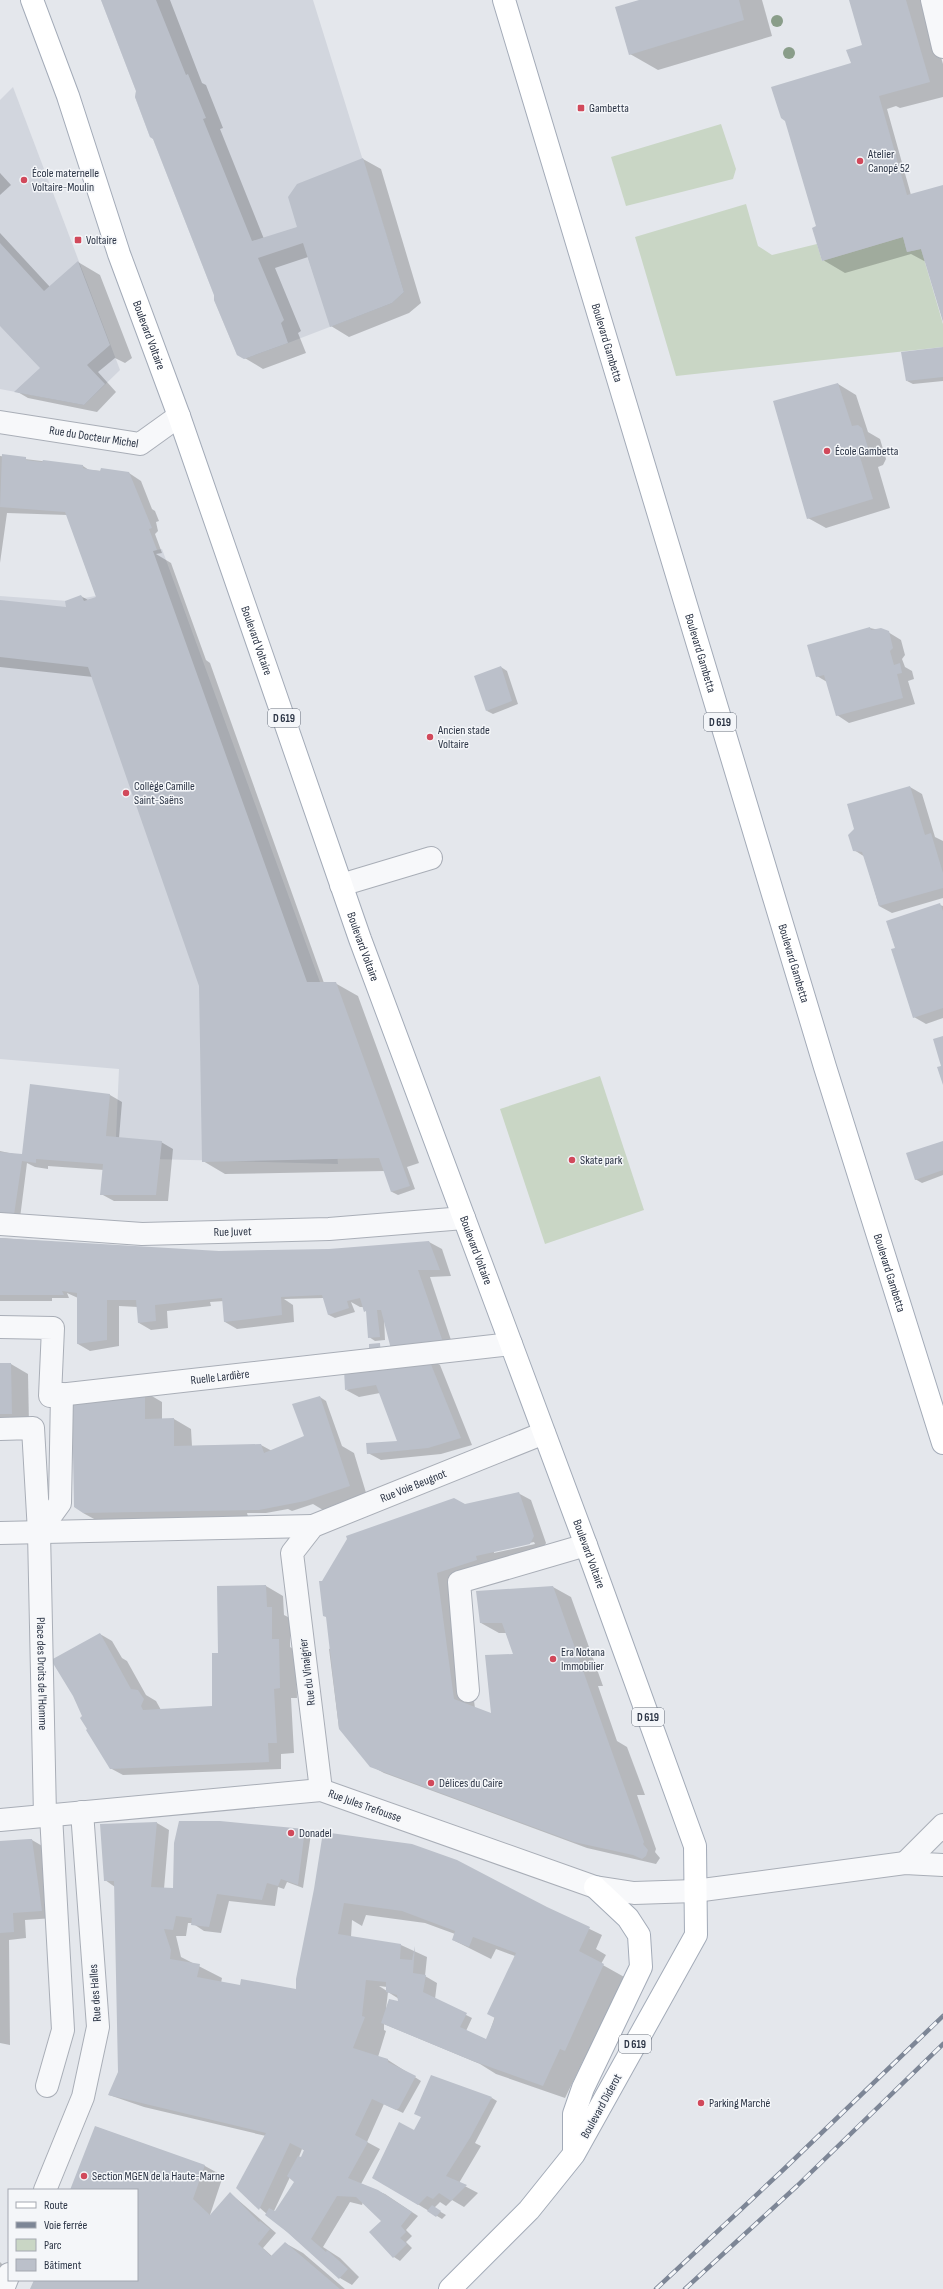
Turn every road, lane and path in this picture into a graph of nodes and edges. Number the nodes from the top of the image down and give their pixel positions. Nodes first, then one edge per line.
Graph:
1 (32, 0) edge
2 (504, 0) edge
3 (932, 0) edge
4 (943, 47) edge
5 (179, 416) junction
6 (0, 422) edge
7 (431, 858) dead end
8 (341, 885) junction
9 (464, 1218) junction
10 (0, 1224) edge
11 (0, 1327) edge
12 (510, 1344) junction
13 (62, 1394) junction
14 (0, 1429) edge
15 (544, 1433) junction
16 (943, 1443) edge
17 (313, 1526) junction
18 (39, 1532) junction
19 (0, 1533) edge
20 (586, 1545) junction
21 (468, 1691) dead end
22 (321, 1790) junction
23 (82, 1812) junction
24 (48, 1816) junction
25 (0, 1820) edge
26 (943, 1826) edge
27 (905, 1863) junction
28 (943, 1865) edge
29 (595, 1887) junction
30 (695, 1891) junction
31 (47, 2086) dead end
32 (574, 2154) junction
33 (45, 2189) edge
34 (8, 2276) edge
35 (3, 2289) edge
36 (450, 2289) edge

1 - 5 main road, Boulevard Voltaire / D 619
2 - 16 main road, Boulevard Gambetta / D 619
3 - 4 street
5 - 6 street, Rue du Docteur Michel
5 - 8 main road, Boulevard Voltaire / D 619
7 - 8 street
8 - 9 main road, Boulevard Voltaire / D 619
9 - 10 street, Rue Juvet
9 - 12 main road, Boulevard Voltaire / D 619
11 - 13 street
12 - 13 street, Ruelle Lardière
12 - 15 main road, Boulevard Voltaire / D 619
13 - 18 street
14 - 18 street, Place des Droits de l'Homme
15 - 17 street, Rue Voie Beugnot
15 - 20 main road, Boulevard Voltaire / D 619
17 - 18 street
17 - 22 street, Rue du Vinaigrier
18 - 19 street
18 - 24 street, Place des Droits de l'Homme
20 - 21 street
20 - 30 main road, Boulevard Voltaire / D 619
22 - 23 street, Rue Jules Trefousse
22 - 29 street, Rue Jules Trefousse
23 - 24 street, Rue Jules Trefousse
23 - 33 street, Rue des Halles
24 - 25 street, Rue Jules Trefousse
24 - 31 street, Place des Droits de l'Homme
26 - 27 street
27 - 28 street, Rue Jules Trefousse
27 - 30 street, Rue Jules Trefousse
29 - 30 street, Rue Jules Trefousse
29 - 32 main road
30 - 32 main road, Boulevard Diderot / D 619
32 - 36 main road, Boulevard Diderot / D 619
34 - 35 street

